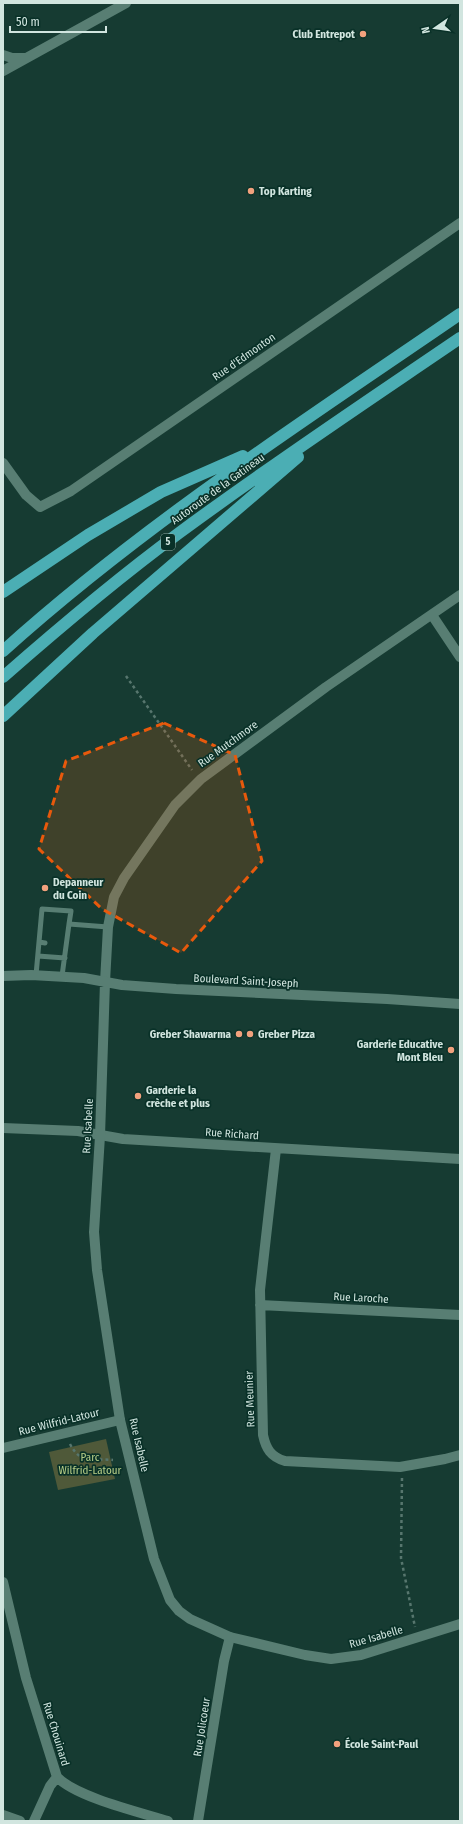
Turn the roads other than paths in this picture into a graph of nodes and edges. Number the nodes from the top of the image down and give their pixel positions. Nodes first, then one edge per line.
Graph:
1 (126, 3) edge
2 (3, 55) edge
3 (28, 58) junction
4 (3, 71) edge
5 (460, 223) edge
6 (460, 314) edge
7 (460, 338) edge
8 (343, 418) junction
9 (268, 446) junction
10 (3, 463) edge
11 (3, 592) edge
12 (460, 595) edge
13 (432, 615) junction
14 (3, 650) edge
15 (460, 657) edge
16 (3, 678) edge
17 (3, 716) edge
18 (69, 925) junction
19 (62, 926) dead end
20 (108, 927) junction
21 (39, 942) junction
22 (45, 943) dead end
23 (60, 944) dead end
24 (67, 945) junction
25 (38, 956) junction
26 (65, 958) junction
27 (3, 969) edge
28 (34, 975) junction
29 (3, 976) edge
30 (62, 976) junction
31 (106, 982) junction
32 (460, 1004) edge
33 (3, 1128) edge
34 (100, 1136) junction
35 (276, 1149) junction
36 (460, 1159) edge
37 (260, 1305) junction
38 (460, 1315) edge
39 (120, 1420) junction
40 (3, 1448) edge
41 (460, 1455) edge
42 (3, 1582) edge
43 (6, 1607) edge
44 (460, 1624) edge
45 (230, 1637) junction
46 (57, 1777) junction
47 (3, 1815) edge
48 (20, 1821) edge
49 (34, 1821) edge
50 (168, 1821) edge
51 (198, 1821) edge

1 - 3 street
2 - 3 street
3 - 4 street
5 - 10 street, Rue d'Edmonton
6 - 9 highway, Autoroute de la Gatineau / 5
7 - 8 highway, Autoroute de la Gatineau / 5
8 - 16 highway, Autoroute de la Gatineau / 5
8 - 17 highway
9 - 11 highway
9 - 14 highway, Autoroute de la Gatineau / 5
12 - 13 street, Rue Mutchmore
13 - 15 street
13 - 20 street, Rue Mutchmore
18 - 19 lane
18 - 20 lane
18 - 21 lane
18 - 24 lane
20 - 31 street, Rue Mutchmore
21 - 22 lane
21 - 25 lane
23 - 24 lane
24 - 26 lane
25 - 26 lane
25 - 28 lane
26 - 30 lane
27 - 28 street, Boulevard Saint-Joseph
28 - 29 street, Boulevard Saint-Joseph
28 - 30 street, Boulevard Saint-Joseph
30 - 31 street, Boulevard Saint-Joseph
31 - 32 street, Boulevard Saint-Joseph
31 - 34 street, Rue Isabelle
33 - 34 street, Rue Richard
34 - 35 street, Rue Richard
34 - 39 street, Rue Isabelle
35 - 36 street, Rue Richard
35 - 37 street, Rue Meunier
37 - 38 street, Rue Laroche
37 - 41 street, Rue Meunier
39 - 40 street, Rue Wilfrid-Latour
39 - 45 street, Rue Isabelle
42 - 43 street, Rue Chouinard
43 - 46 street, Rue Chouinard
44 - 45 street, Rue Isabelle
45 - 51 street, Rue Jolicoeur
46 - 49 street
46 - 50 street, Rue Chouinard
47 - 48 street

